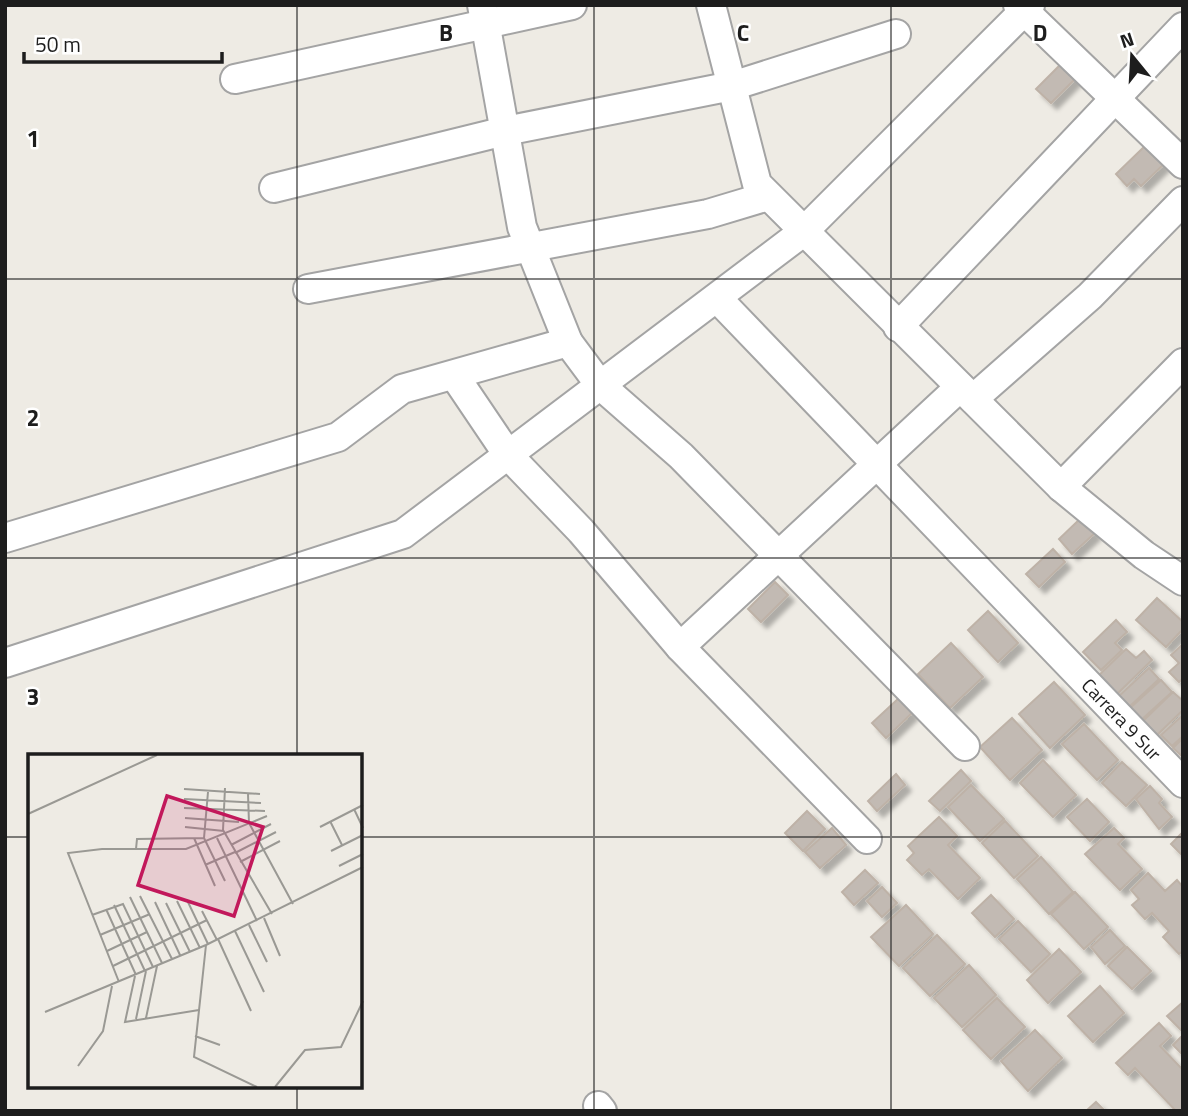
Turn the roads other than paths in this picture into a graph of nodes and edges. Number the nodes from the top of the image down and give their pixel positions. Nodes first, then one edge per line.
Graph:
1 (572, 5) edge
2 (711, 5) edge
3 (1023, 8) edge
4 (484, 15) edge
5 (1183, 27) edge
6 (896, 34) dead end
7 (235, 79) dead end
8 (732, 86) junction
9 (1114, 99) junction
10 (505, 131) junction
11 (1183, 164) edge
12 (274, 188) dead end
13 (768, 196) junction
14 (1183, 201) edge
15 (803, 232) junction
16 (530, 246) junction
17 (308, 289) dead end
18 (717, 298) junction
19 (898, 327) junction
20 (568, 342) junction
21 (1183, 363) edge
22 (454, 375) junction
23 (600, 385) junction
24 (967, 393) junction
25 (508, 455) junction
26 (876, 465) junction
27 (1061, 487) junction
28 (5, 538) edge
29 (780, 558) junction
30 (1183, 581) edge
31 (680, 647) junction
32 (5, 663) edge
33 (965, 746) dead end
34 (1183, 783) edge
35 (867, 839) dead end

1 - 4 street
2 - 8 street
3 - 9 street
3 - 15 street
4 - 7 street
4 - 10 street
5 - 9 street
6 - 8 street
8 - 10 street
8 - 13 street
9 - 11 street
9 - 19 street
10 - 12 street
10 - 16 street
13 - 15 street
13 - 16 street
14 - 24 street
15 - 18 street
15 - 19 street
16 - 17 street
16 - 20 street
18 - 23 street
18 - 26 street, Carrera 9 Sur
19 - 24 street
20 - 22 street
20 - 23 street
21 - 27 street
22 - 25 street
22 - 28 street
23 - 25 street
23 - 29 street
24 - 26 street
24 - 27 street
25 - 31 street
25 - 32 street
26 - 29 street
26 - 34 street, Carrera 9 Sur
27 - 30 street
29 - 31 street
29 - 33 street
31 - 35 street

